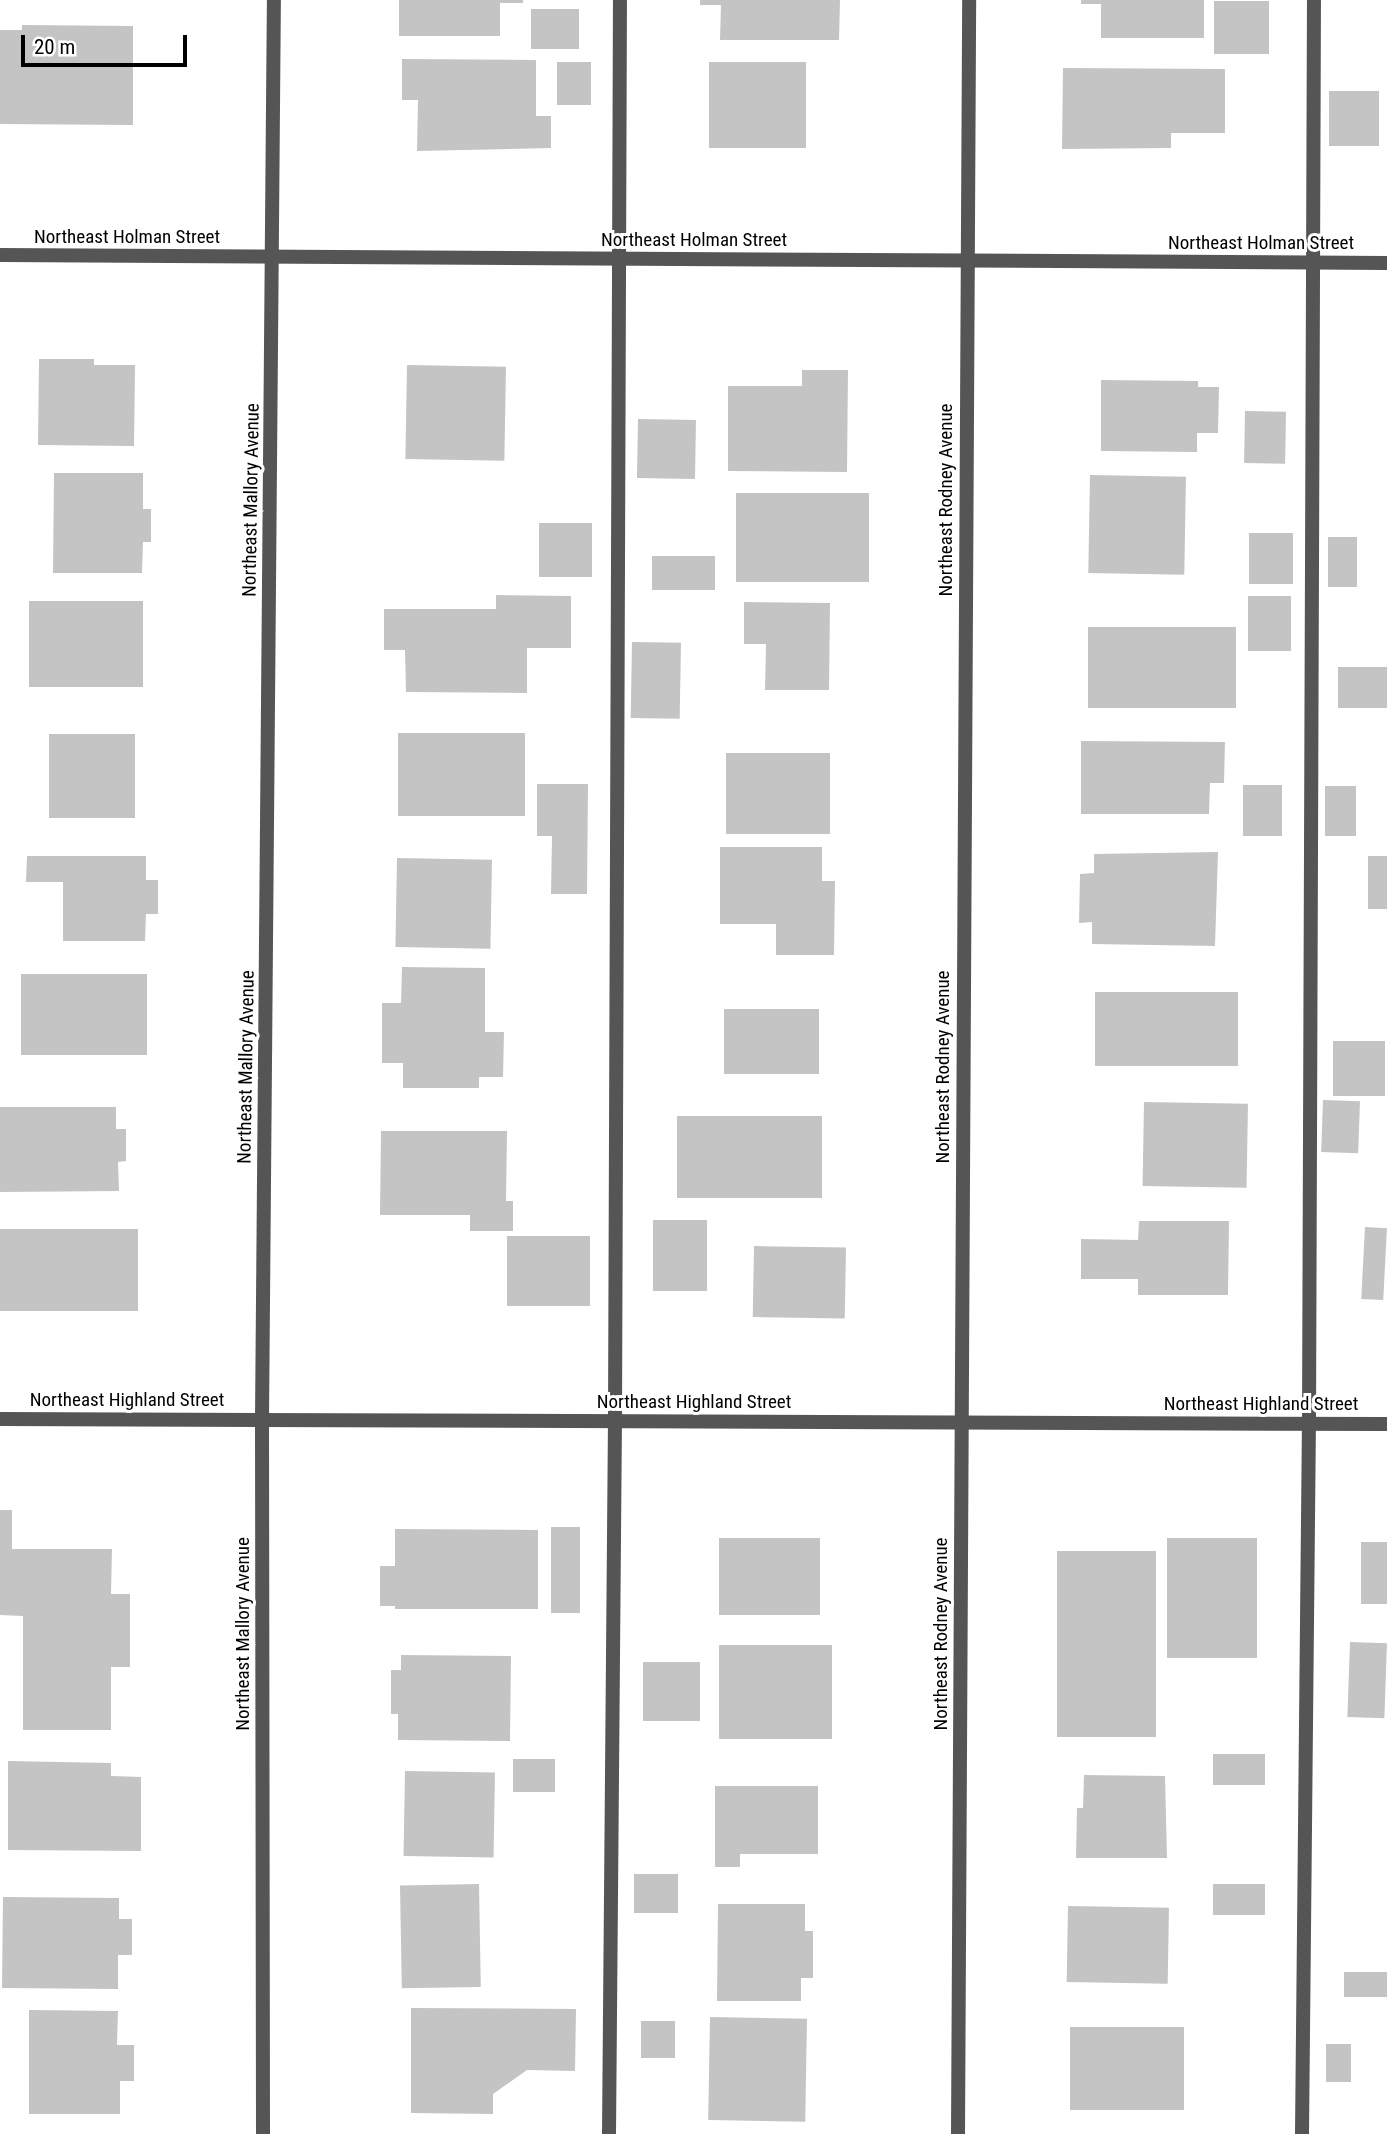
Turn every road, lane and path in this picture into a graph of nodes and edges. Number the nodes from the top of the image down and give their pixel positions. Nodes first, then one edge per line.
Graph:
1 (274, 0) edge
2 (620, 0) edge
3 (968, 0) edge
4 (1314, 0) edge
5 (0, 256) edge
6 (273, 257) junction
7 (617, 259) junction
8 (967, 261) junction
9 (1313, 263) junction
10 (1387, 263) edge
11 (0, 1419) edge
12 (262, 1420) junction
13 (615, 1421) junction
14 (961, 1422) junction
15 (1309, 1424) junction
16 (1387, 1424) edge
17 (263, 2134) edge
18 (608, 2134) edge
19 (958, 2134) edge
20 (1302, 2134) edge

1 - 6 street, Northeast Mallory Avenue
2 - 7 street
3 - 8 street, Northeast Rodney Avenue
4 - 9 street
5 - 6 street, Northeast Holman Street
6 - 7 street, Northeast Holman Street
6 - 12 street, Northeast Mallory Avenue
7 - 8 street, Northeast Holman Street
7 - 13 street
8 - 9 street, Northeast Holman Street
8 - 14 street, Northeast Rodney Avenue
9 - 10 street, Northeast Holman Street
9 - 15 street
11 - 12 street, Northeast Highland Street
12 - 13 street, Northeast Highland Street
12 - 17 street, Northeast Mallory Avenue
13 - 14 street, Northeast Highland Street
13 - 18 street
14 - 15 street, Northeast Highland Street
14 - 19 street, Northeast Rodney Avenue
15 - 16 street, Northeast Highland Street
15 - 20 street

